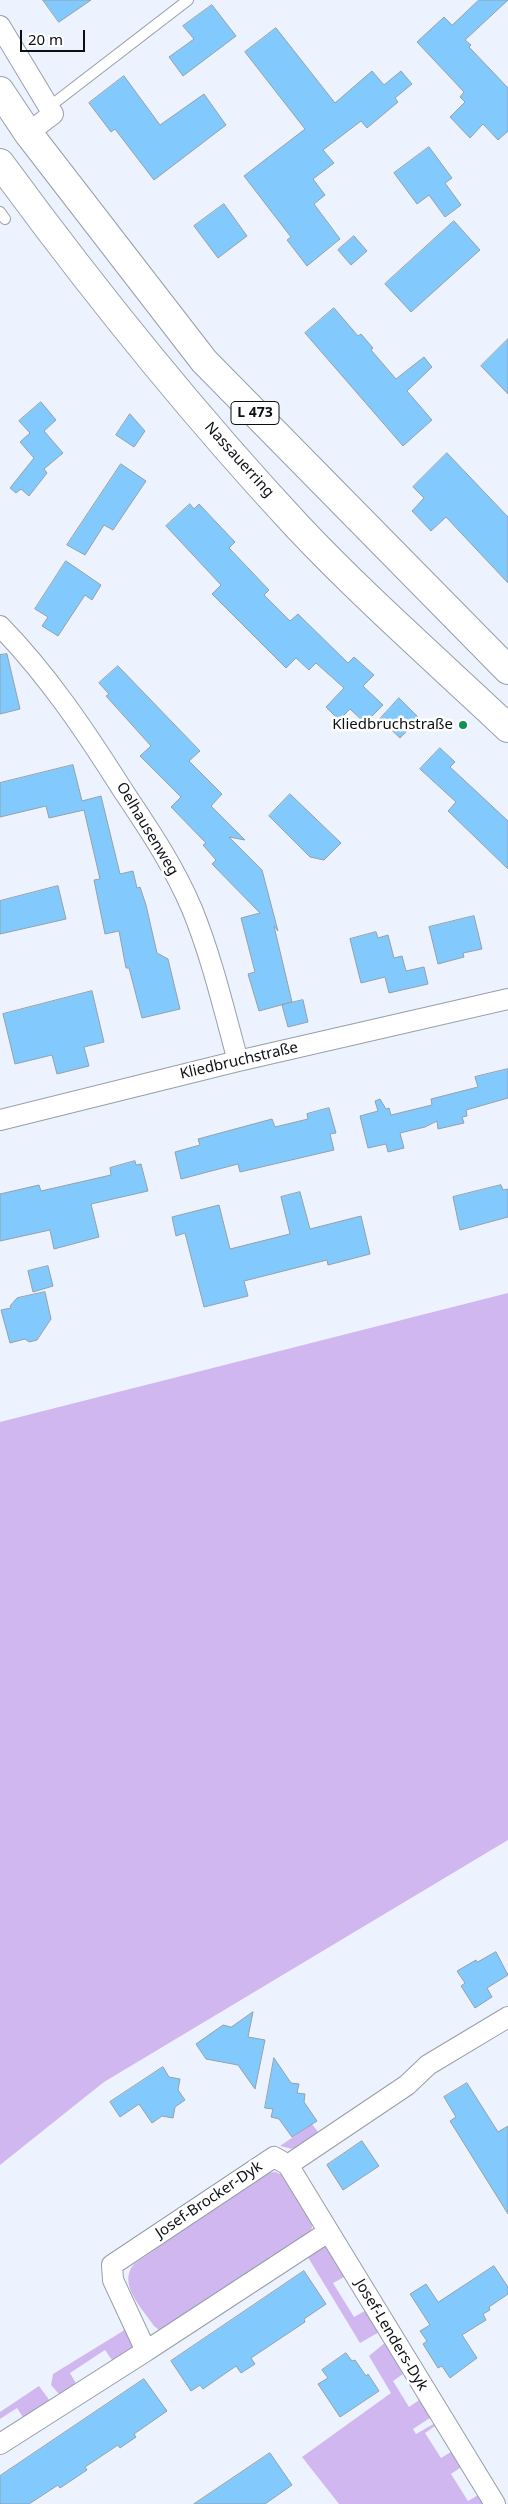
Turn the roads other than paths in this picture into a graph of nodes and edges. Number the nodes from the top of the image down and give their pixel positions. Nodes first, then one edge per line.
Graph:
1 (188, 0) edge
2 (0, 26) edge
3 (0, 91) edge
4 (51, 111) junction
5 (28, 133) junction
6 (0, 163) edge
7 (0, 626) edge
8 (508, 670) edge
9 (508, 728) edge
10 (508, 999) edge
11 (238, 1061) junction
12 (0, 1120) edge
13 (508, 2016) edge
14 (288, 2165) junction
15 (328, 2232) junction
16 (146, 2351) junction
17 (0, 2444) edge
18 (495, 2504) edge

1 - 4 lane
2 - 4 street
3 - 5 main road, L 473
4 - 5 street
5 - 8 main road, L 473
6 - 9 main road, Nassauerring / L 473
7 - 11 street, Oelhausenweg
10 - 11 street, Kliedbruchstraße
11 - 12 street, Kliedbruchstraße
13 - 14 street
14 - 15 street, Josef-Lenders-Dyk
14 - 16 street, Josef-Brocker-Dyk
15 - 16 street
15 - 18 street, Josef-Lenders-Dyk
16 - 17 street

